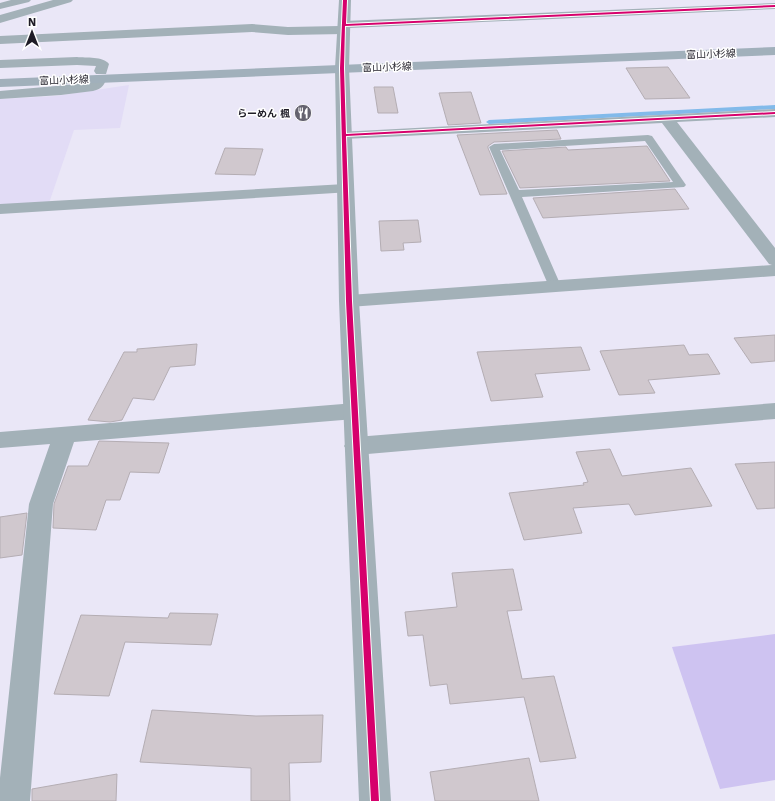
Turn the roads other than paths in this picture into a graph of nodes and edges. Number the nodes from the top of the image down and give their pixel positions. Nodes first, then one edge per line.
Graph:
1 (25, 0) edge
2 (67, 0) edge
3 (345, 0) edge
4 (766, 4) edge
5 (0, 6) edge
6 (775, 14) edge
7 (0, 19) edge
8 (344, 28) junction
9 (0, 40) edge
10 (775, 44) edge
11 (775, 51) edge
12 (0, 64) edge
13 (343, 65) junction
14 (0, 75) edge
15 (100, 75) junction
16 (0, 83) edge
17 (0, 95) edge
18 (775, 113) edge
19 (666, 118) junction
20 (344, 135) junction
21 (346, 189) junction
22 (514, 194) junction
23 (0, 209) edge
24 (775, 260) edge
25 (775, 270) edge
26 (555, 286) junction
27 (349, 301) junction
28 (355, 411) junction
29 (775, 411) edge
30 (65, 435) junction
31 (0, 440) edge
32 (356, 446) junction
33 (14, 801) edge
34 (375, 801) edge

1 - 5 street
2 - 7 street
3 - 8 street
4 - 6 street
4 - 8 street
8 - 9 street
8 - 13 street
10 - 13 main road, 富山小杉線
11 - 13 main road, 富山小杉線
12 - 15 street
13 - 15 main road, 富山小杉線
13 - 20 street
14 - 15 main road, 富山小杉線
15 - 16 main road, 富山小杉線
15 - 17 street
18 - 19 street
19 - 20 street
19 - 24 street
20 - 21 street
21 - 23 street
21 - 27 street
22 - 22 lane
22 - 26 lane
25 - 26 street
26 - 27 street
27 - 28 street
28 - 30 street
28 - 32 street
29 - 32 street
30 - 31 street
30 - 33 street
32 - 34 street

